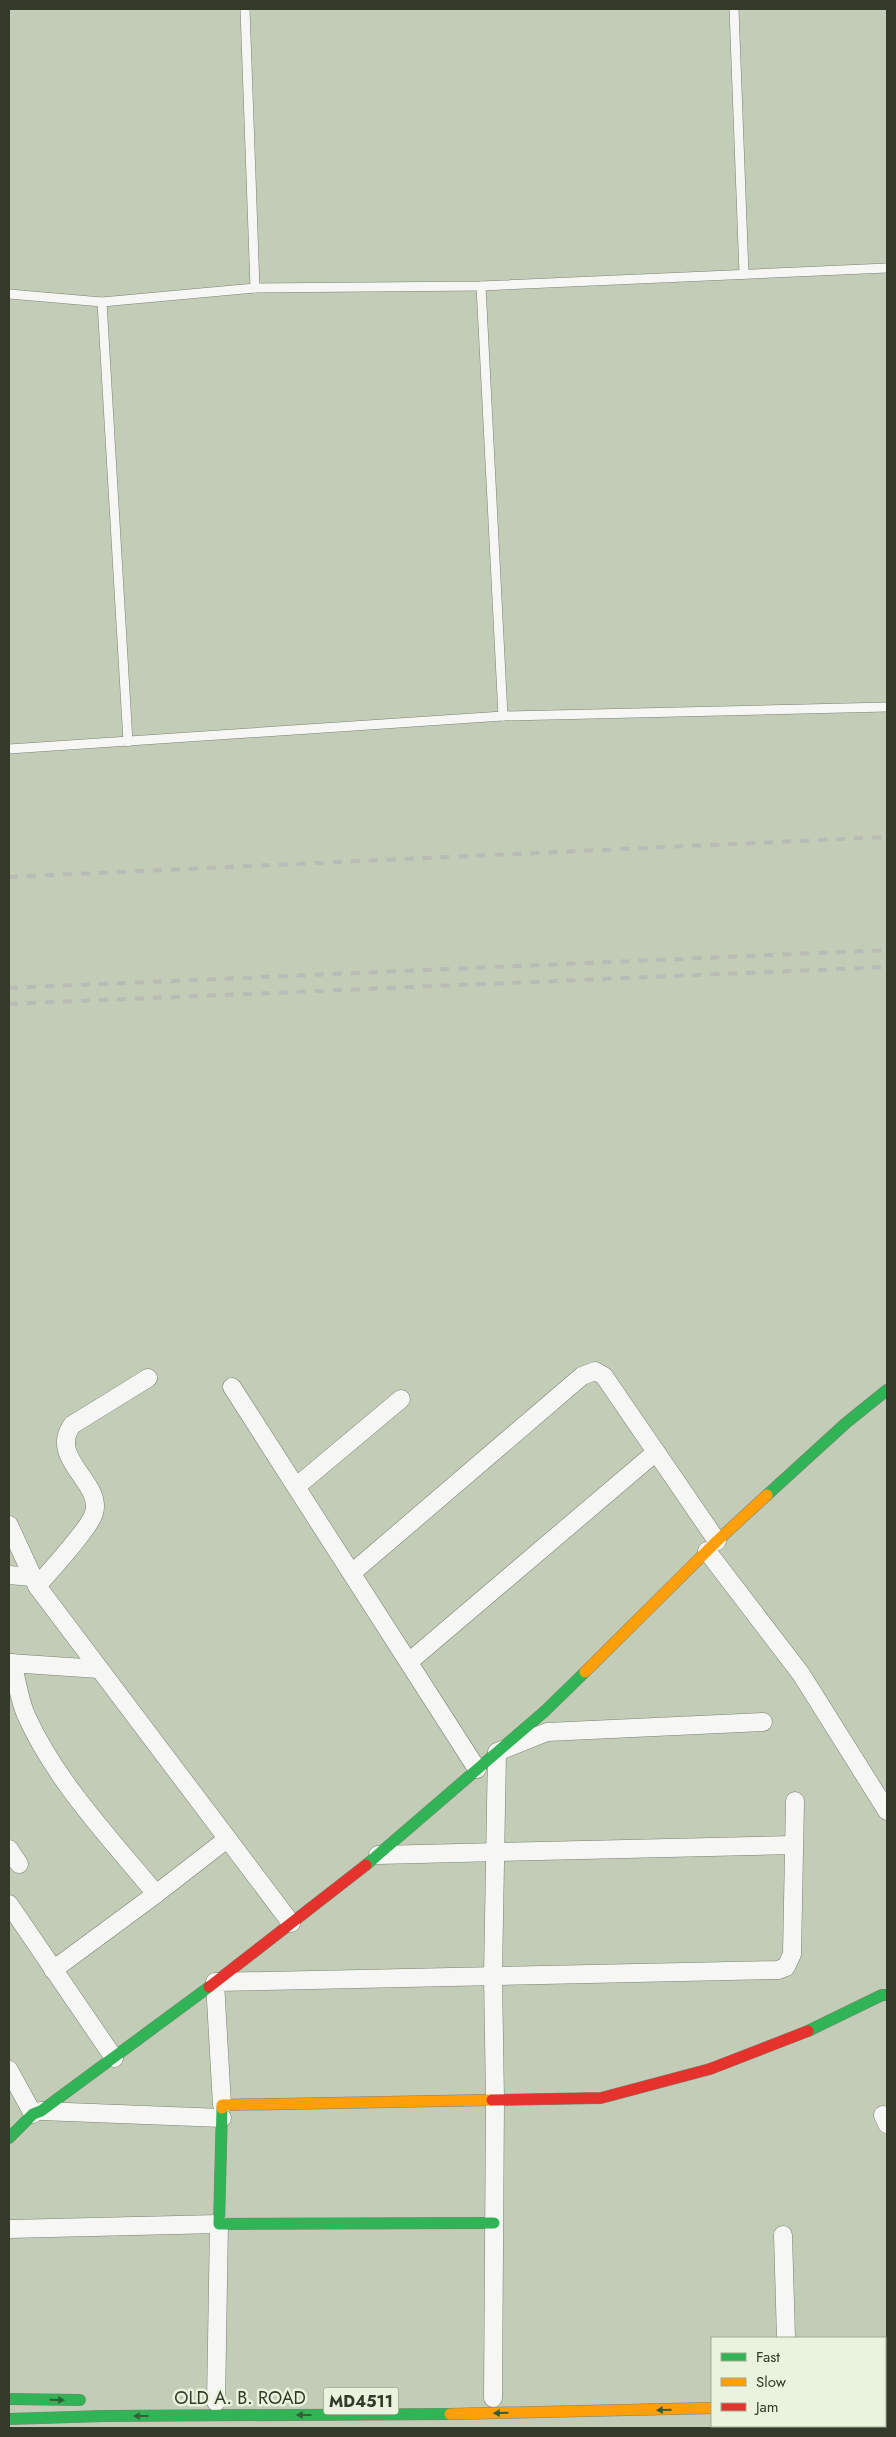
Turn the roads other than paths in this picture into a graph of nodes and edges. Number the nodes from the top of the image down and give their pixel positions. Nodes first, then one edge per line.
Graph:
1 (244, 9) edge
2 (734, 9) edge
3 (887, 268) edge
4 (744, 274) junction
5 (481, 286) junction
6 (254, 288) junction
7 (9, 294) edge
8 (102, 302) junction
9 (887, 707) edge
10 (503, 716) junction
11 (128, 742) junction
12 (9, 749) edge
13 (148, 1378) dead end
14 (232, 1387) dead end
15 (887, 1390) edge
16 (401, 1399) dead end
17 (656, 1452) junction
18 (297, 1486) junction
19 (9, 1525) edge
20 (712, 1546) junction
21 (353, 1572) junction
22 (9, 1575) edge
23 (34, 1582) junction
24 (410, 1661) junction
25 (11, 1663) edge
26 (98, 1669) junction
27 (763, 1722) dead end
28 (497, 1752) junction
29 (478, 1769) junction
30 (795, 1801) dead end
31 (887, 1811) edge
32 (227, 1838) junction
33 (793, 1845) junction
34 (9, 1849) edge
35 (496, 1853) junction
36 (378, 1855) junction
37 (19, 1864) dead end
38 (156, 1894) junction
39 (9, 1904) edge
40 (291, 1924) junction
41 (53, 1970) junction
42 (493, 1975) junction
43 (215, 1982) junction
44 (887, 1995) edge
45 (114, 2058) junction
46 (9, 2070) edge
47 (495, 2100) junction
48 (222, 2111) junction
49 (37, 2112) junction
50 (9, 2138) edge
51 (494, 2223) junction
52 (219, 2224) junction
53 (9, 2229) edge
54 (783, 2235) dead end
55 (786, 2337) edge
56 (494, 2398) dead end
57 (9, 2399) edge
58 (88, 2400) dead end
59 (217, 2405) junction
60 (711, 2408) edge
61 (9, 2419) edge
62 (456, 2421) edge
63 (50, 2423) edge
64 (222, 2428) edge

1 - 6 lane
2 - 4 lane
3 - 4 lane
4 - 5 lane
5 - 6 lane
5 - 10 lane
6 - 8 lane
7 - 8 lane
8 - 11 lane
9 - 10 lane
10 - 11 lane
11 - 12 lane
13 - 23 street
14 - 18 street
15 - 20 street
16 - 18 street
17 - 20 street
17 - 21 street
17 - 24 street
18 - 21 street
19 - 23 street
20 - 28 street
20 - 31 street
21 - 24 street
22 - 23 street
23 - 26 street
24 - 29 street
25 - 26 street
25 - 38 street
26 - 32 street
27 - 28 street
28 - 29 street
28 - 35 street
29 - 36 street
30 - 33 street
32 - 38 street
32 - 40 street
33 - 35 street
33 - 42 street
34 - 37 street
35 - 36 street
35 - 42 street
36 - 40 street
38 - 41 street
39 - 41 street
40 - 43 street
41 - 45 street
42 - 43 street
42 - 47 street
43 - 45 street
43 - 48 street
44 - 47 street
45 - 49 street
46 - 49 street
47 - 48 street
47 - 51 street
48 - 49 street
48 - 52 street
49 - 50 street
51 - 52 street
51 - 56 street
52 - 53 street
52 - 59 street
54 - 55 street
57 -> 58 street
62 -> 59 street, OLD A. B. ROAD / MD4511
59 -> 63 street, OLD A. B. ROAD / MD4511
59 - 64 street
60 -> 62 street, OLD A. B. ROAD / MD4511
61 - 63 street, OLD A. B. ROAD / MD4511

